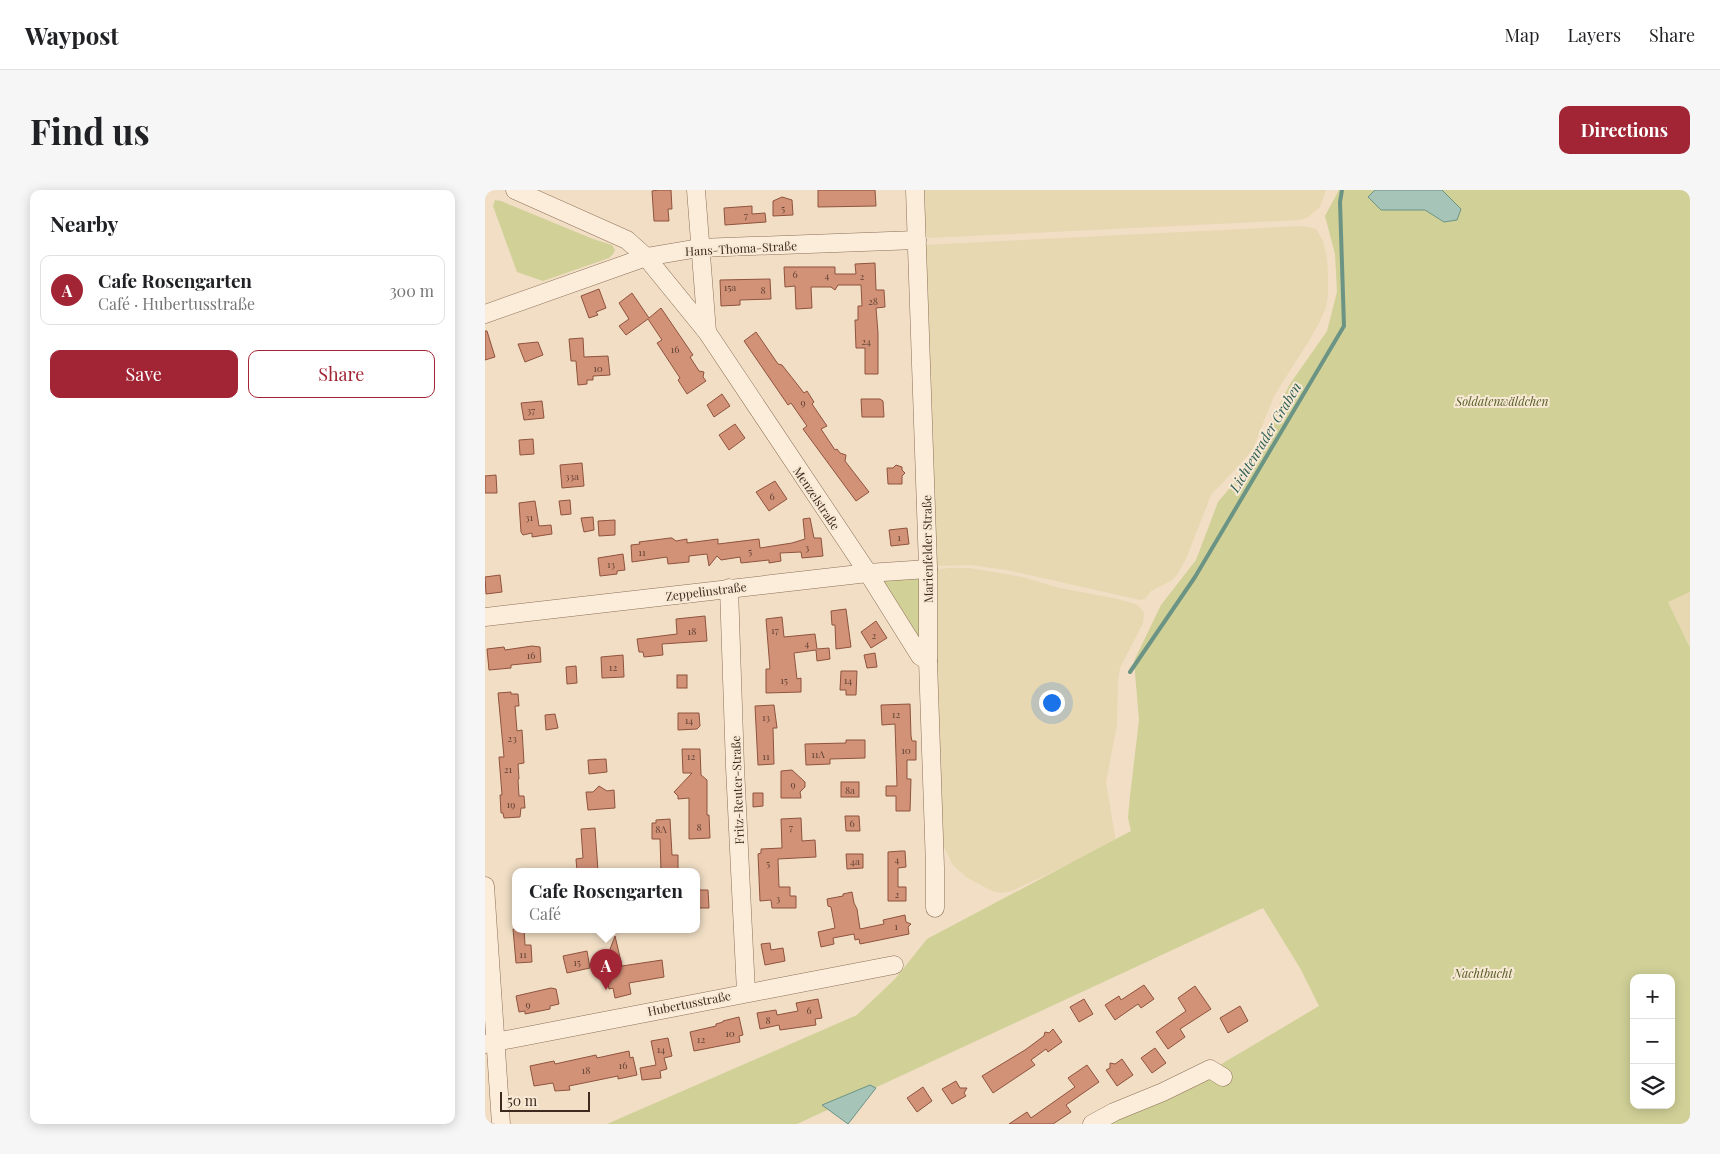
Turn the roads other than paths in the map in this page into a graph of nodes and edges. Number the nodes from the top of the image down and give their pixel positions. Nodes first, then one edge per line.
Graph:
1 (515, 190) edge
2 (696, 190) edge
3 (915, 190) edge
4 (917, 240) junction
5 (699, 248) junction
6 (645, 257) junction
7 (485, 314) edge
8 (707, 332) junction
9 (928, 569) junction
10 (867, 573) junction
11 (729, 588) junction
12 (485, 616) edge
13 (928, 661) junction
14 (485, 886) edge
15 (935, 908) dead end
16 (894, 965) dead end
17 (746, 992) junction
18 (490, 1042) edge
19 (1223, 1077) dead end
20 (501, 1124) edge
21 (1092, 1124) edge

1 - 6 street, Menzelstraße
2 - 5 street, Menzelstraße
3 - 4 street, Marienfelder Straße
4 - 5 street, Hans-Thoma-Straße
4 - 9 street, Marienfelder Straße
5 - 6 street, Hans-Thoma-Straße
5 - 8 street, Menzelstraße
6 - 7 street, Hans-Thoma-Straße
6 - 8 street, Menzelstraße
8 - 10 street, Menzelstraße
9 - 10 street, Zeppelinstraße
9 - 13 street, Marienfelder Straße
10 - 11 street, Zeppelinstraße
10 - 13 street, Menzelstraße
11 - 12 street, Zeppelinstraße
11 - 17 street, Fritz-Reuter-Straße
13 - 15 street, Marienfelder Straße
14 - 18 street
16 - 17 street, Hubertusstraße
17 - 18 street, Hubertusstraße
18 - 20 street
19 - 21 street

